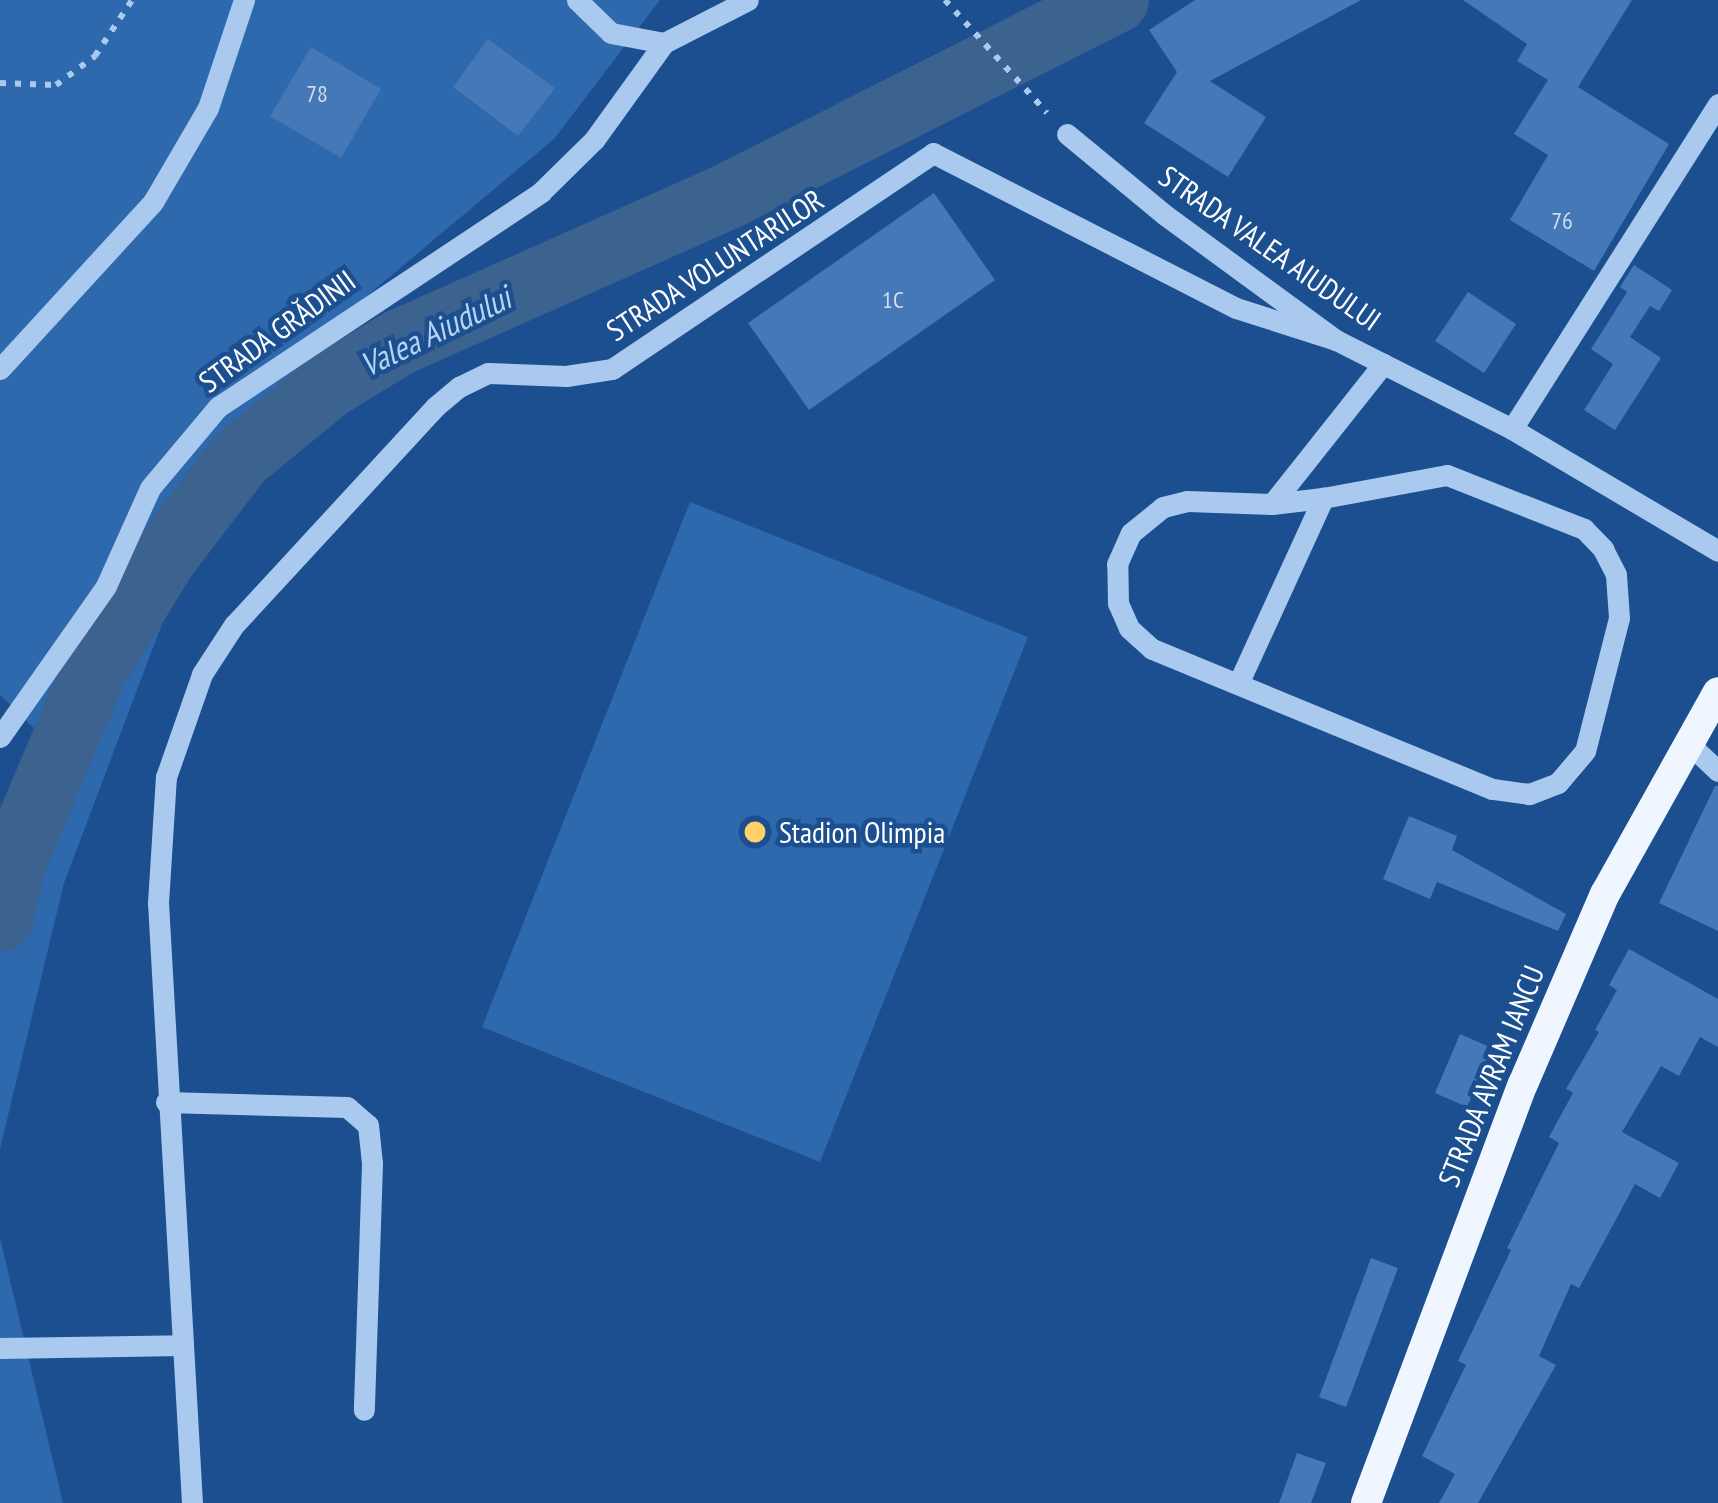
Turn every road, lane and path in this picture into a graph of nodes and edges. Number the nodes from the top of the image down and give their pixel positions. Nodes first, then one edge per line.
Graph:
1 (132, 0) edge
2 (244, 0) edge
3 (577, 0) edge
4 (748, 0) edge
5 (945, 0) edge
6 (664, 43) junction
7 (0, 83) edge
8 (1718, 104) edge
9 (1066, 134) joint
10 (1336, 340) junction
11 (1383, 364) junction
12 (0, 369) edge
13 (1512, 429) junction
14 (1323, 499) junction
15 (1272, 504) junction
16 (1718, 551) edge
17 (1238, 684) junction
18 (1718, 692) edge
19 (0, 737) edge
20 (1688, 743) junction
21 (1718, 771) edge
22 (166, 1102) junction
23 (183, 1345) junction
24 (0, 1348) edge
25 (364, 1410) dead end
26 (192, 1503) edge
27 (1366, 1503) edge

1 - 7 path
2 - 12 street
3 - 6 street
4 - 6 street
5 - 9 path
6 - 19 street, STRADA GRĂDINII
8 - 13 street
9 - 10 street, STRADA VALEA AIUDULUI
10 - 11 street, STRADA VALEA AIUDULUI
10 - 22 street, STRADA VOLUNTARILOR
11 - 13 street, STRADA VALEA AIUDULUI
11 - 15 street
13 - 16 street, STRADA VALEA AIUDULUI
14 - 15 street
14 - 17 street
14 - 17 street
15 - 17 street
18 - 20 main road, STRADA AVRAM IANCU
20 - 21 street
20 - 27 main road, STRADA AVRAM IANCU
22 - 23 street, STRADA VOLUNTARILOR
22 - 25 street
23 - 24 street
23 - 26 street, STRADA VOLUNTARILOR

